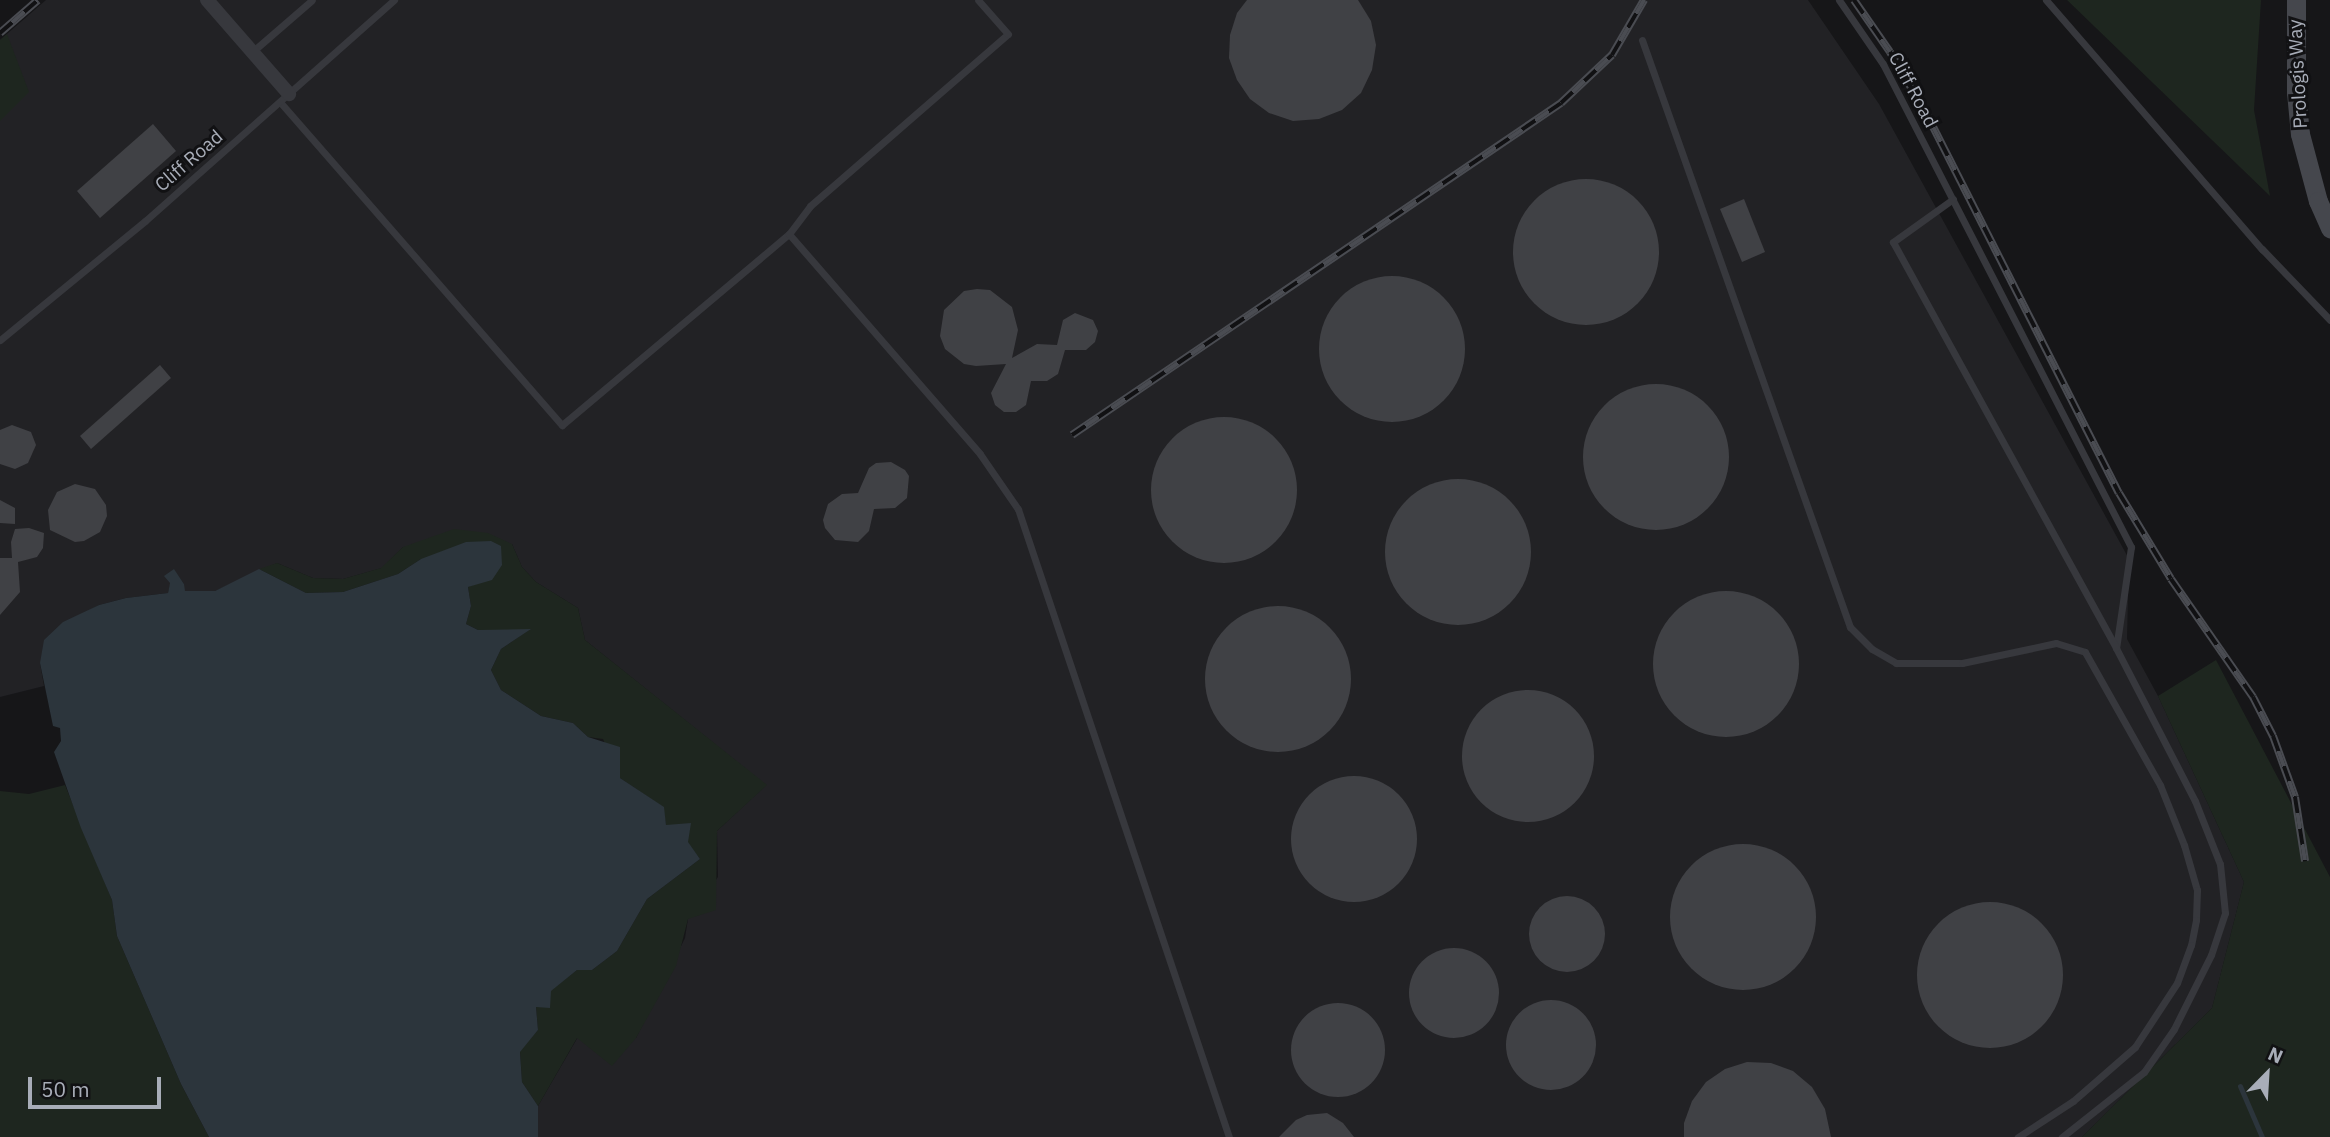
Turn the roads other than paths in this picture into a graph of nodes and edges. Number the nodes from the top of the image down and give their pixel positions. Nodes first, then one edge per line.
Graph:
1 (207, 0) edge
2 (312, 0) edge
3 (394, 0) edge
4 (978, 0) edge
5 (1839, 0) edge
6 (2046, 0) edge
7 (2296, 0) edge
8 (1642, 40) dead end
9 (252, 52) junction
10 (284, 98) junction
11 (1953, 199) junction
12 (2330, 228) edge
13 (789, 234) junction
14 (2330, 320) edge
15 (0, 340) edge
16 (2116, 648) junction
17 (1229, 1137) edge
18 (2018, 1137) edge
19 (2062, 1137) edge

1 - 9 street
2 - 9 lane
3 - 10 lane, Cliff Road
4 - 13 lane
5 - 11 lane, Cliff Road
6 - 14 lane
7 - 12 main road, Prologis Way
8 - 18 lane
9 - 10 street
10 - 13 lane
10 - 15 lane, Cliff Road
11 - 16 lane, Cliff Road
11 - 16 lane
13 - 17 lane
16 - 19 lane

